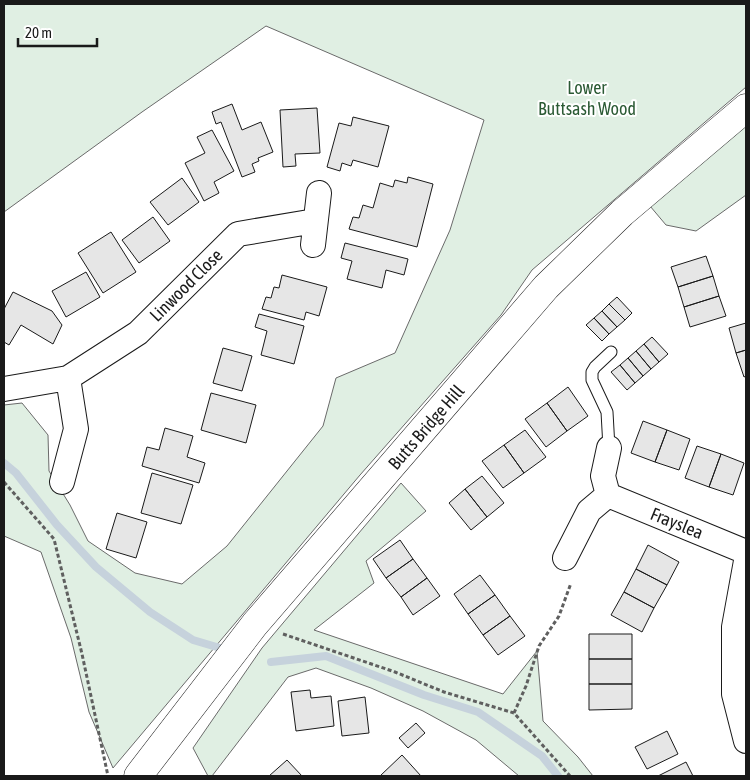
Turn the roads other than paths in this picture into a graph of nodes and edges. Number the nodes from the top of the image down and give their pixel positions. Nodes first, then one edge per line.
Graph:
1 (746, 108) edge
2 (319, 193) dead end
3 (315, 221) junction
4 (313, 244) dead end
5 (612, 352) dead end
6 (68, 378) junction
7 (4, 389) edge
8 (609, 448) joint
9 (62, 482) dead end
10 (608, 495) junction
11 (746, 552) edge
12 (565, 558) road end
13 (746, 561) edge
14 (746, 741) edge
15 (138, 776) edge

1 - 15 street, Butts Bridge Hill
2 - 3 street
3 - 4 street
3 - 6 street, Linwood Close
5 - 8 lane
6 - 7 street, Linwood Close
6 - 9 street
8 - 10 street
10 - 11 street, Frayslea
10 - 12 street
13 - 14 street

